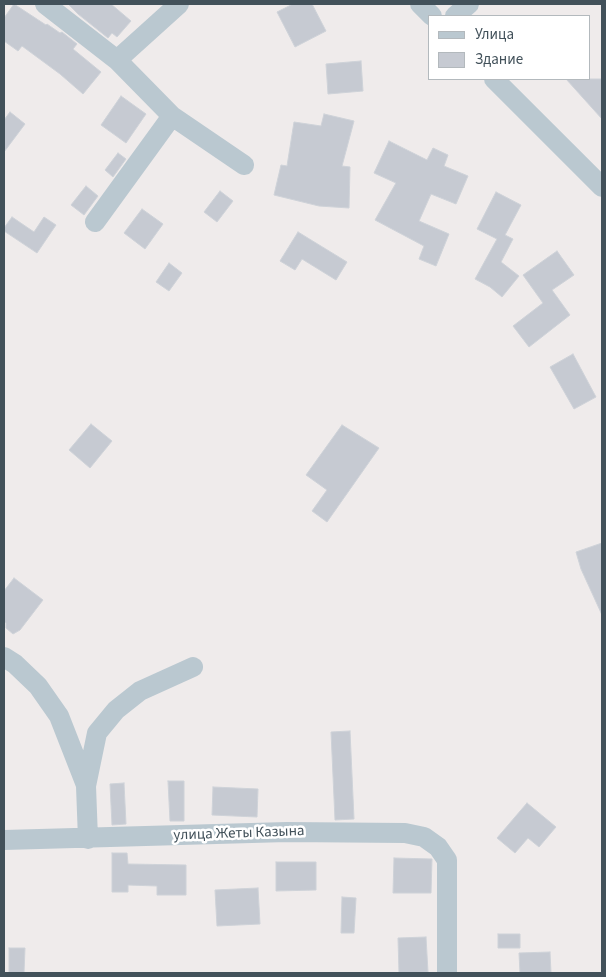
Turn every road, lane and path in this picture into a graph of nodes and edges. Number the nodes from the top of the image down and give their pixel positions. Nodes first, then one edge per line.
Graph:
1 (45, 4) edge
2 (179, 4) edge
3 (420, 4) edge
4 (469, 4) edge
5 (431, 15) edge
6 (457, 15) edge
7 (117, 60) junction
8 (495, 80) edge
9 (172, 116) junction
10 (244, 165) dead end
11 (602, 187) edge
12 (95, 222) dead end
13 (4, 657) edge
14 (193, 667) dead end
15 (86, 786) junction
16 (88, 838) junction
17 (4, 840) edge
18 (447, 973) edge

1 - 7 street
2 - 7 street
3 - 5 street
4 - 6 street
7 - 9 street
8 - 11 street
9 - 10 street
9 - 12 street
13 - 15 street
14 - 15 street
15 - 16 street
16 - 17 street, улица Жеты Казына
16 - 18 street, улица Жеты Казына

